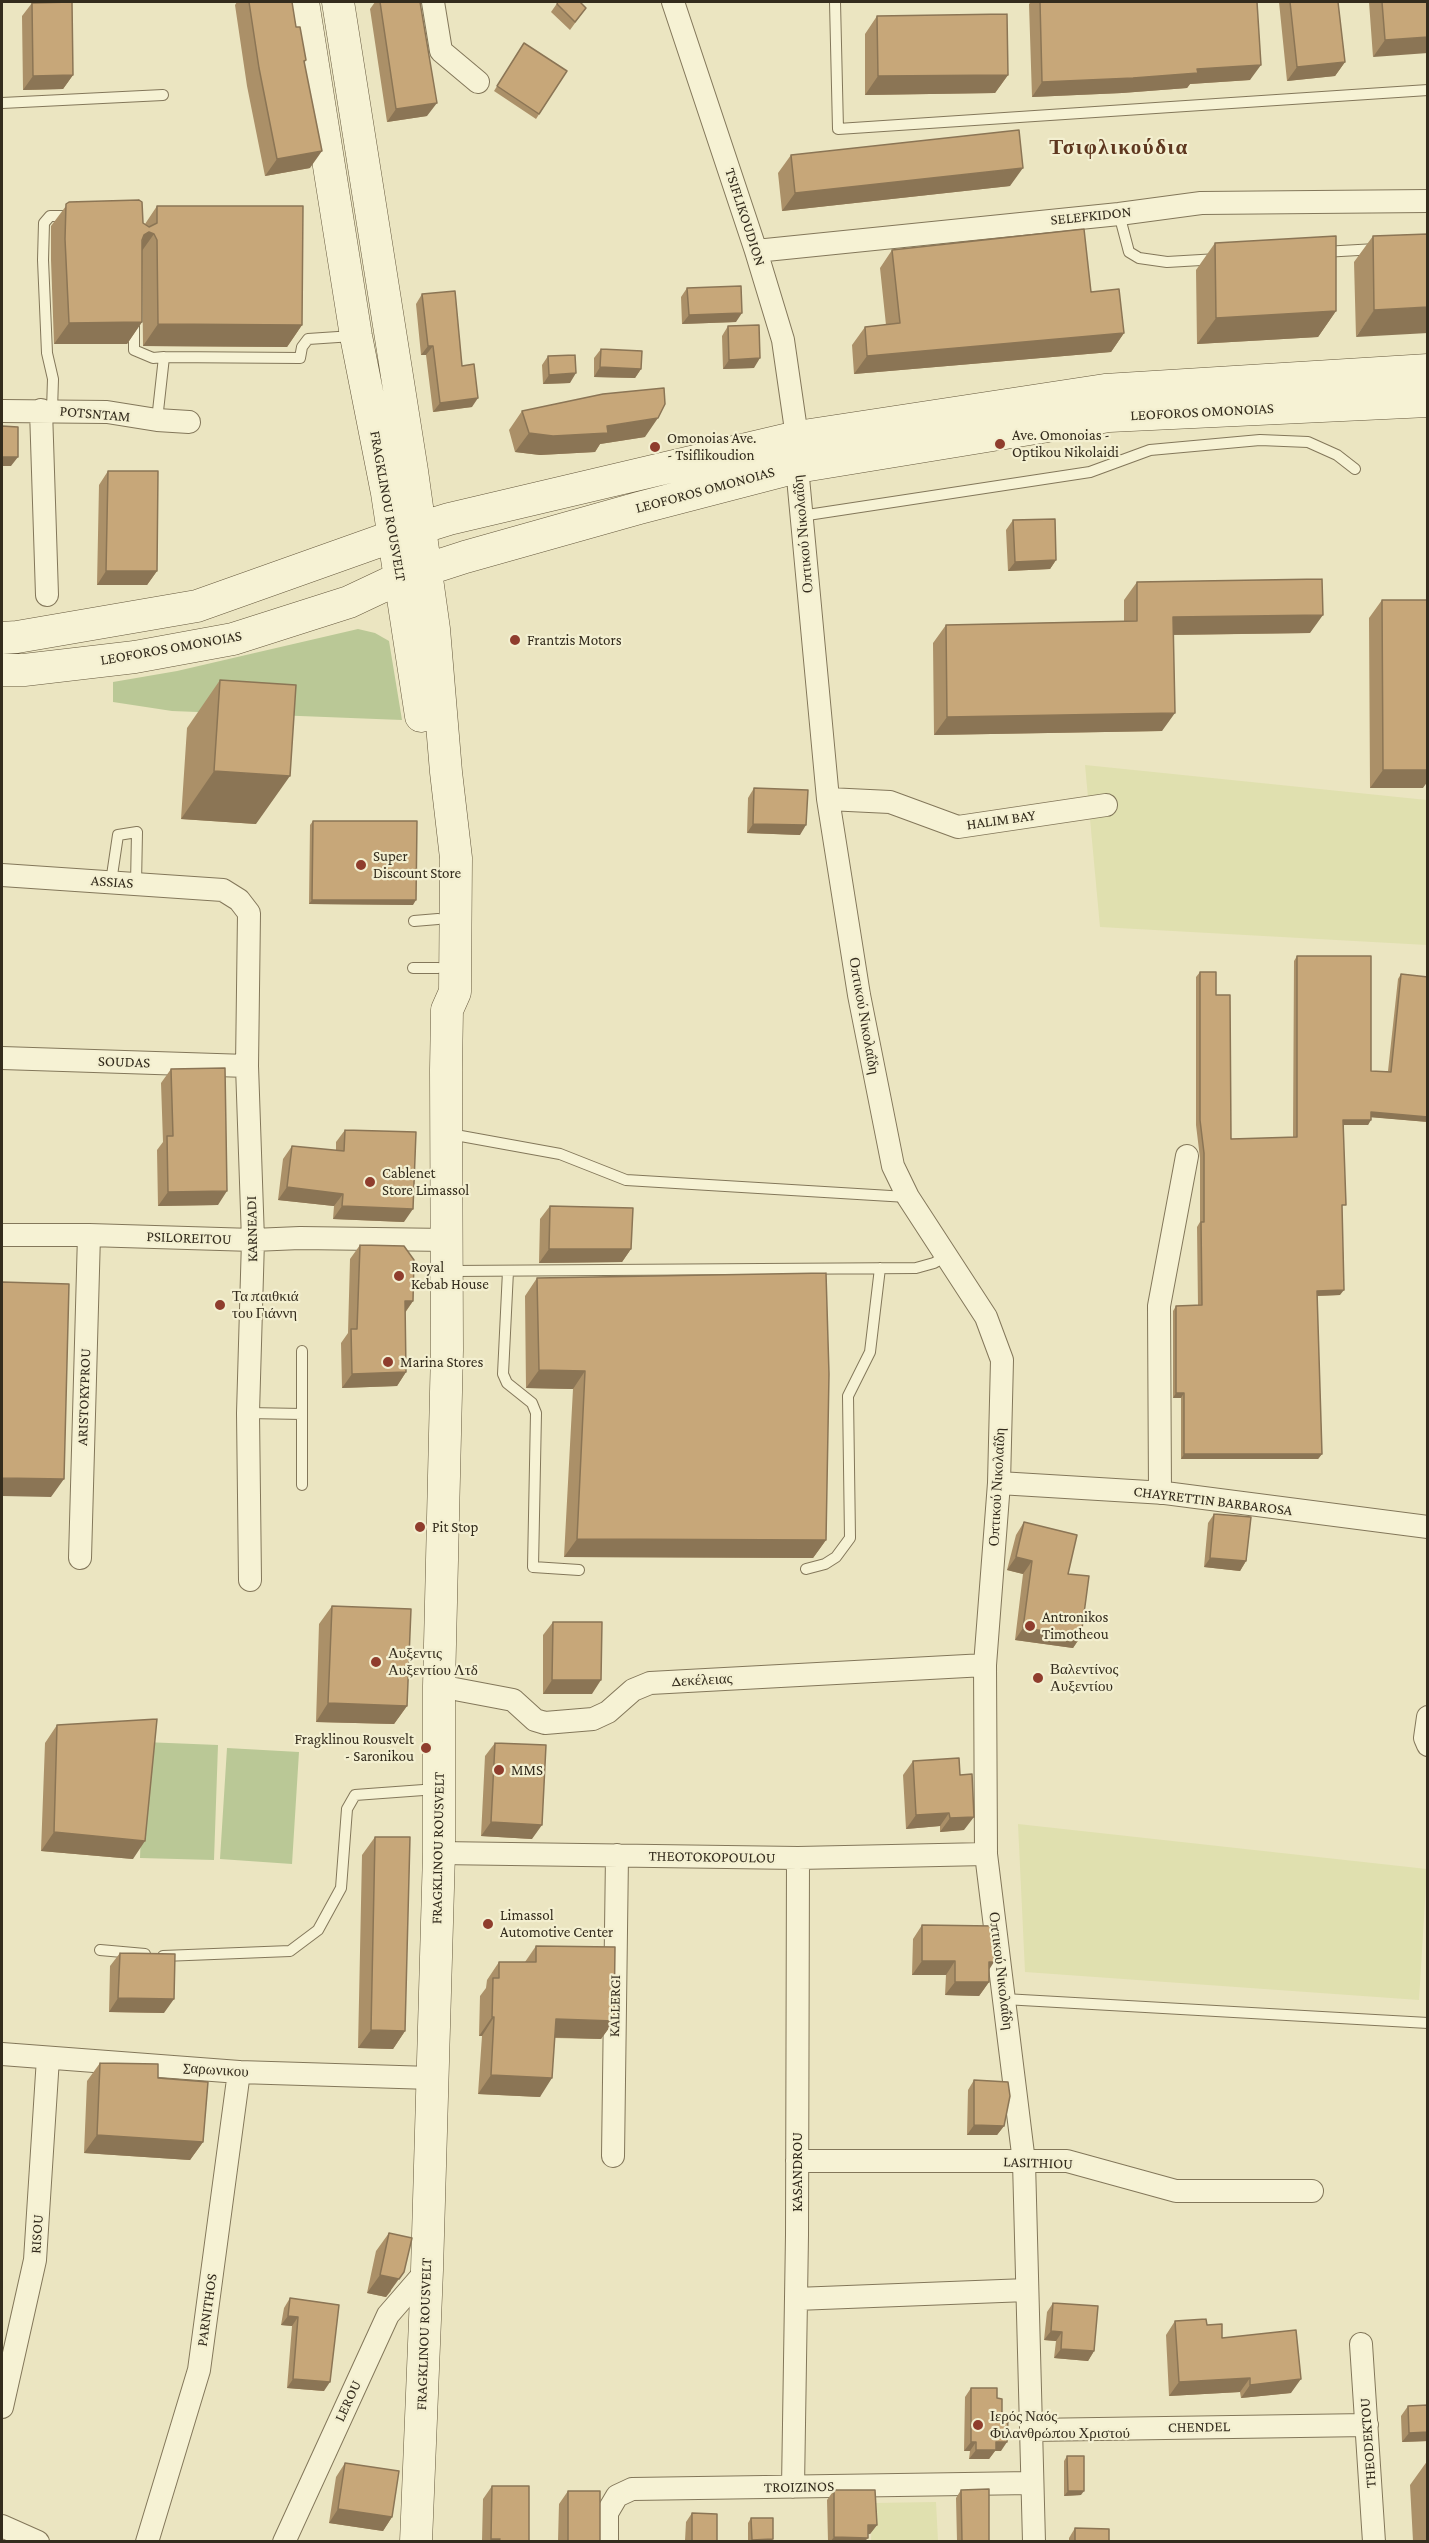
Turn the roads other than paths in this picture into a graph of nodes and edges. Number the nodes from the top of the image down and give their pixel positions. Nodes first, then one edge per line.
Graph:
1 (303, 2) edge
2 (338, 2) edge
3 (433, 2) edge
4 (673, 2) edge
5 (835, 2) edge
6 (478, 82) dead end
7 (1428, 90) edge
8 (163, 95) dead end
9 (2, 103) edge
10 (1428, 201) edge
11 (1119, 214) junction
12 (84, 216) edge
13 (1392, 248) edge
14 (756, 250) junction
15 (1309, 253) edge
16 (1227, 258) edge
17 (134, 308) edge
18 (356, 336) junction
19 (164, 357) junction
20 (1428, 370) edge
21 (1428, 401) edge
22 (46, 410) junction
23 (2, 411) edge
24 (157, 420) junction
25 (189, 422) dead end
26 (797, 452) junction
27 (1355, 469) dead end
28 (801, 516) junction
29 (407, 532) junction
30 (413, 574) junction
31 (47, 595) dead end
32 (2, 638) edge
33 (2, 670) edge
34 (828, 799) junction
35 (1106, 805) dead end
36 (2, 874) edge
37 (111, 882) junction
38 (136, 884) junction
39 (223, 890) joint
40 (447, 1010) junction
41 (2, 1058) edge
42 (247, 1066) junction
43 (446, 1133) junction
44 (1187, 1156) dead end
45 (908, 1197) junction
46 (2, 1235) edge
47 (89, 1235) junction
48 (253, 1240) junction
49 (448, 1240) junction
50 (946, 1256) junction
51 (880, 1268) junction
52 (447, 1271) junction
53 (508, 1271) junction
54 (302, 1351) dead end
55 (248, 1413) junction
56 (302, 1414) junction
57 (999, 1483) junction
58 (302, 1485) dead end
59 (1160, 1493) junction
60 (1428, 1527) edge
61 (80, 1558) dead end
62 (806, 1569) dead end
63 (579, 1570) dead end
64 (250, 1580) dead end
65 (984, 1665) junction
66 (439, 1686) junction
67 (1428, 1717) edge
68 (1428, 1745) edge
69 (440, 1788) junction
70 (439, 1853) junction
71 (986, 1854) junction
72 (617, 1855) junction
73 (798, 1858) junction
74 (100, 1950) dead end
75 (1004, 1999) junction
76 (1428, 2023) edge
77 (2, 2054) edge
78 (48, 2058) junction
79 (239, 2072) junction
80 (431, 2078) junction
81 (612, 2156) dead end
82 (797, 2161) junction
83 (1024, 2162) junction
84 (1311, 2191) dead end
85 (427, 2270) junction
86 (1026, 2290) junction
87 (796, 2299) junction
88 (1362, 2344) dead end
89 (2, 2407) edge
90 (1367, 2425) junction
91 (1031, 2430) junction
92 (1031, 2483) junction
93 (793, 2487) junction
94 (2, 2526) edge
95 (38, 2541) edge
96 (147, 2541) edge
97 (284, 2541) edge
98 (416, 2541) edge
99 (607, 2541) edge
100 (1034, 2541) edge
101 (1374, 2541) edge

1 - 18 main road, FRAGKLINOU ROUSVELT
2 - 29 main road, FRAGKLINOU ROUSVELT
3 - 6 street
4 - 14 street, TSIFLIKOUDION
5 - 7 lane
8 - 9 lane
10 - 11 street, SELEFKIDON
11 - 14 street, SELEFKIDON
11 - 16 lane
12 - 22 lane
13 - 15 lane
14 - 26 street, TSIFLIKOUDION
17 - 19 lane
18 - 19 lane
18 - 29 main road, FRAGKLINOU ROUSVELT
19 - 24 lane
20 - 26 main road, LEOFOROS OMONOIAS
21 - 26 main road, LEOFOROS OMONOIAS
22 - 23 street, POTSNTAM
22 - 24 street, POTSNTAM
22 - 31 street
24 - 25 street, POTSNTAM
26 - 28 street, Οπτικού Νικολαΐδη
26 - 29 main road, LEOFOROS OMONOIAS
26 - 30 main road, LEOFOROS OMONOIAS
27 - 28 lane
28 - 34 street, Οπτικού Νικολαΐδη
29 - 30 main road, FRAGKLINOU ROUSVELT
29 - 32 main road, LEOFOROS OMONOIAS
30 - 33 main road, LEOFOROS OMONOIAS
30 - 40 main road, FRAGKLINOU ROUSVELT
30 - 40 main road, FRAGKLINOU ROUSVELT
34 - 35 street, HALIM BAY
34 - 45 street, Οπτικού Νικολαΐδη
36 - 37 street, ASSIAS
37 - 38 street, ASSIAS
37 - 38 lane
38 - 39 street, ASSIAS
39 - 42 street, KARNEADI
40 - 43 main road, FRAGKLINOU ROUSVELT
41 - 42 street, SOUDAS
42 - 48 street, KARNEADI
43 - 45 lane
43 - 49 main road, FRAGKLINOU ROUSVELT
44 - 59 street
45 - 50 street, Οπτικού Νικολαΐδη
46 - 47 street, PSILOREITOU
47 - 48 street, PSILOREITOU
47 - 61 street, ARISTOKYPROU
48 - 49 street, PSILOREITOU
48 - 55 street, KARNEADI
49 - 52 main road, FRAGKLINOU ROUSVELT
50 - 51 lane
50 - 57 street, Οπτικού Νικολαΐδη
51 - 53 lane
51 - 62 lane
52 - 53 lane
52 - 66 main road, FRAGKLINOU ROUSVELT
53 - 63 lane
54 - 56 lane
55 - 56 lane
55 - 64 street, KARNEADI
56 - 58 lane
57 - 59 street, CHAYRETTIN BARBAROSA
57 - 65 street, Οπτικού Νικολαΐδη
59 - 60 street, CHAYRETTIN BARBAROSA
65 - 66 street, Δεκέλειας
65 - 71 street, Οπτικού Νικολαΐδη
66 - 69 main road, FRAGKLINOU ROUSVELT
67 - 68 street
69 - 70 main road, FRAGKLINOU ROUSVELT
69 - 74 lane
70 - 72 street, THEOTOKOPOULOU
70 - 80 main road, FRAGKLINOU ROUSVELT
71 - 73 street, THEOTOKOPOULOU
71 - 75 street, Οπτικού Νικολαΐδη
72 - 73 street, THEOTOKOPOULOU
72 - 81 street, KALLERGI
73 - 82 street, KASANDROU
75 - 76 lane
75 - 83 street, Οπτικού Νικολαΐδη
77 - 78 street, Σαρωνικου
78 - 79 street, Σαρωνικου
78 - 89 street, RISOU
79 - 80 street, Σαρωνικου
79 - 96 street, PARNITHOS
80 - 85 main road, FRAGKLINOU ROUSVELT
82 - 83 street, LASITHIOU
82 - 87 street, KASANDROU
83 - 84 street, LASITHIOU
83 - 86 street, Οπτικού Νικολαΐδη
85 - 97 street, LEROU
85 - 98 main road, FRAGKLINOU ROUSVELT
86 - 87 street
86 - 91 street, Οπτικού Νικολαΐδη
87 - 93 street, KASANDROU
88 - 90 street, THEODEKTOU
90 - 91 street, CHENDEL
90 - 101 street, THEODEKTOU
91 - 92 street, Οπτικού Νικολαΐδη
92 - 93 street, TROIZINOS
92 - 100 street, Οπτικού Νικολαΐδη
93 - 99 street, TROIZINOS
94 - 95 street

